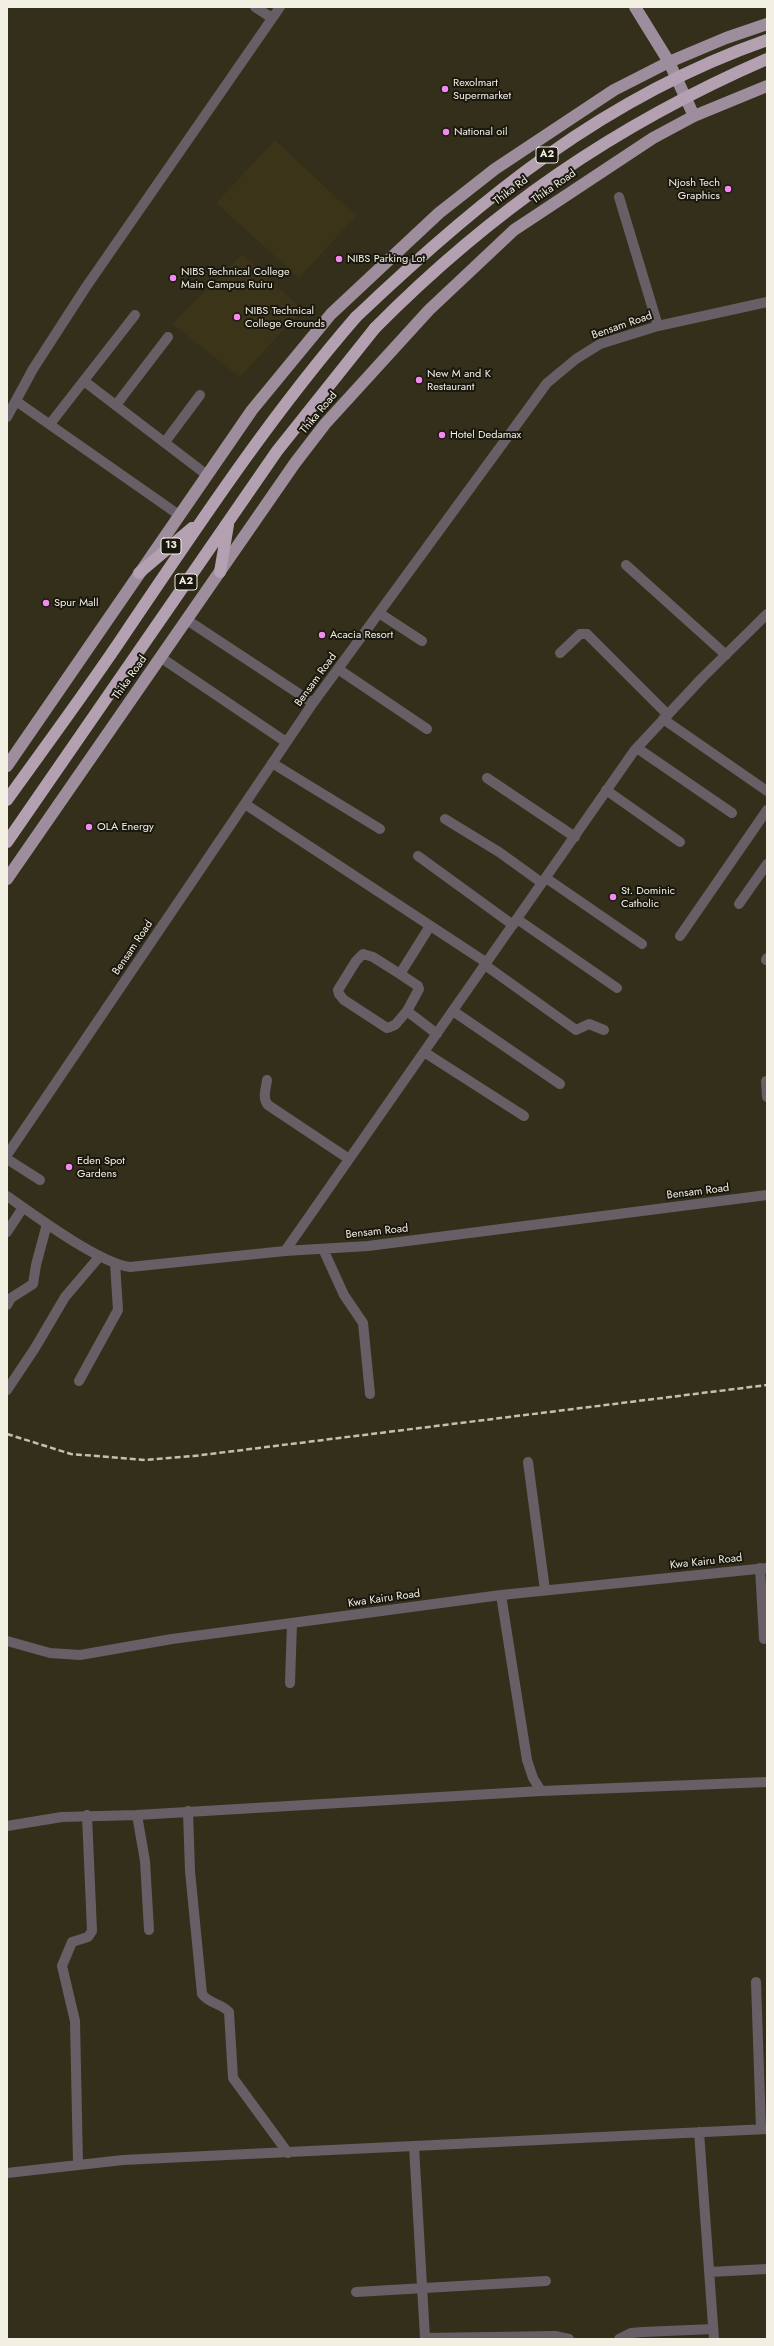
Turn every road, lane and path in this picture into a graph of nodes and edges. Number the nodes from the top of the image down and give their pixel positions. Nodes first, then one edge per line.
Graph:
1 (255, 7) edge
2 (280, 7) edge
3 (636, 7) edge
4 (272, 18) junction
5 (767, 24) edge
6 (767, 40) edge
7 (767, 58) edge
8 (669, 62) junction
9 (767, 86) edge
10 (694, 116) junction
11 (619, 197) dead end
12 (767, 302) edge
13 (135, 315) dead end
14 (658, 326) junction
15 (375, 328) joint
16 (168, 337) dead end
17 (84, 382) junction
18 (200, 395) dead end
19 (16, 401) junction
20 (116, 405) junction
21 (7, 417) edge
22 (50, 424) junction
23 (165, 442) junction
24 (207, 475) junction
25 (179, 515) junction
26 (204, 518) junction
27 (229, 520) junction
28 (626, 566) dead end
29 (220, 572) junction
30 (139, 573) junction
31 (379, 613) junction
32 (767, 614) edge
33 (187, 620) junction
34 (422, 641) dead end
35 (560, 653) dead end
36 (726, 655) junction
37 (160, 657) junction
38 (338, 669) junction
39 (313, 703) junction
40 (665, 716) junction
41 (427, 729) dead end
42 (286, 742) junction
43 (637, 748) junction
44 (272, 763) junction
45 (7, 766) edge
46 (487, 778) dead end
47 (606, 790) junction
48 (767, 791) edge
49 (7, 800) edge
50 (245, 804) junction
51 (767, 810) edge
52 (732, 813) dead end
53 (445, 818) dead end
54 (380, 829) dead end
55 (575, 837) junction
56 (7, 842) edge
57 (680, 842) dead end
58 (418, 856) dead end
59 (767, 864) edge
60 (7, 879) edge
61 (544, 881) junction
62 (739, 904) dead end
63 (515, 922) junction
64 (430, 926) junction
65 (680, 936) dead end
66 (642, 944) dead end
67 (486, 964) junction
68 (400, 974) junction
69 (617, 988) dead end
70 (407, 1011) junction
71 (453, 1011) junction
72 (604, 1030) dead end
73 (437, 1034) junction
74 (424, 1052) junction
75 (267, 1080) dead end
76 (766, 1081) dead end
77 (560, 1084) dead end
78 (767, 1097) edge
79 (524, 1116) dead end
80 (7, 1155) edge
81 (7, 1159) edge
82 (350, 1159) junction
83 (40, 1180) dead end
84 (767, 1195) edge
85 (7, 1196) edge
86 (22, 1209) junction
87 (47, 1224) junction
88 (7, 1232) edge
89 (323, 1249) junction
90 (285, 1251) junction
91 (100, 1256) junction
92 (115, 1263) junction
93 (7, 1305) edge
94 (79, 1381) dead end
95 (7, 1390) edge
96 (370, 1394) dead end
97 (528, 1462) dead end
98 (764, 1568) edge
99 (545, 1590) junction
100 (501, 1595) junction
101 (292, 1623) junction
102 (764, 1638) dead end
103 (7, 1641) edge
104 (290, 1682) dead end
105 (767, 1782) edge
106 (541, 1791) junction
107 (188, 1811) junction
108 (87, 1815) junction
109 (137, 1815) junction
110 (7, 1826) edge
111 (149, 1930) dead end
112 (756, 1982) dead end
113 (764, 2129) edge
114 (699, 2132) junction
115 (414, 2146) junction
116 (288, 2153) junction
117 (78, 2164) junction
118 (7, 2174) edge
119 (767, 2269) edge
120 (710, 2272) junction
121 (546, 2281) dead end
122 (423, 2289) junction
123 (356, 2292) dead end
124 (713, 2328) junction
125 (425, 2338) edge
126 (569, 2339) edge
127 (619, 2339) edge
128 (714, 2339) edge

1 - 4 street
2 - 4 street
3 - 8 main road
4 - 19 street
5 - 8 main road
6 - 26 highway, A2, bridge
7 - 15 highway, Thika Rd / A2, bridge
8 - 10 main road
8 - 24 main road
9 - 10 main road, Thika Road
10 - 29 main road, Thika Road
11 - 14 street
12 - 14 street, Bensam Road
13 - 17 street
14 - 31 street, Bensam Road
15 - 27 highway, Thika Road / A2
16 - 20 street
17 - 20 street
17 - 22 street
18 - 23 street
19 - 21 street
19 - 22 street
20 - 23 street
22 - 25 street
23 - 24 street
24 - 25 main road
25 - 30 main road
26 - 30 highway, 13
26 - 49 highway, A2
27 - 29 highway
27 - 56 highway, Thika Road / A2
28 - 36 street
29 - 33 main road, Thika Road
30 - 45 main road
31 - 34 street
31 - 38 street, Bensam Road
32 - 36 street
33 - 37 main road, Thika Road
33 - 39 street
35 - 40 street
36 - 40 street
37 - 42 street
37 - 60 main road, Thika Road
38 - 39 street, Bensam Road
38 - 41 street
39 - 42 street, Bensam Road
40 - 43 street
40 - 48 street
42 - 44 street, Bensam Road
43 - 47 street
43 - 52 street
44 - 50 street, Bensam Road
44 - 54 street
46 - 55 street
47 - 55 street
47 - 57 street
50 - 64 street
50 - 80 street, Bensam Road
51 - 65 street
53 - 61 street
55 - 61 street
58 - 63 street
59 - 62 street
61 - 63 street
61 - 66 street
63 - 67 street
63 - 69 street
64 - 67 street
64 - 68 street
67 - 71 street
67 - 72 street
68 - 70 street
68 - 70 street
70 - 73 street
71 - 73 street
71 - 77 street
73 - 74 street
74 - 79 street
74 - 82 street
75 - 82 street
76 - 78 street
81 - 83 street
82 - 90 street
84 - 89 street, Bensam Road
85 - 86 street, Bensam Road
86 - 87 street, Bensam Road
86 - 88 street
87 - 91 street, Bensam Road
87 - 93 street
89 - 90 street, Bensam Road
89 - 96 street
90 - 92 street, Bensam Road
91 - 92 street, Bensam Road
91 - 95 street
92 - 94 street
97 - 99 street
98 - 99 street, Kwa Kairu Road
98 - 102 street
99 - 100 street, Kwa Kairu Road
100 - 101 street, Kwa Kairu Road
100 - 106 street
101 - 103 street, Kwa Kairu Road
101 - 104 street
105 - 106 street
106 - 107 street
107 - 109 street
107 - 116 street
108 - 109 street
108 - 110 street
108 - 117 street
109 - 111 street
112 - 113 street
113 - 114 street
114 - 115 street
114 - 120 street
115 - 116 street
115 - 122 street
116 - 117 street
117 - 118 street
119 - 120 street
120 - 124 street
121 - 122 street
122 - 123 street
122 - 125 street
124 - 127 street
124 - 128 street
125 - 126 street

